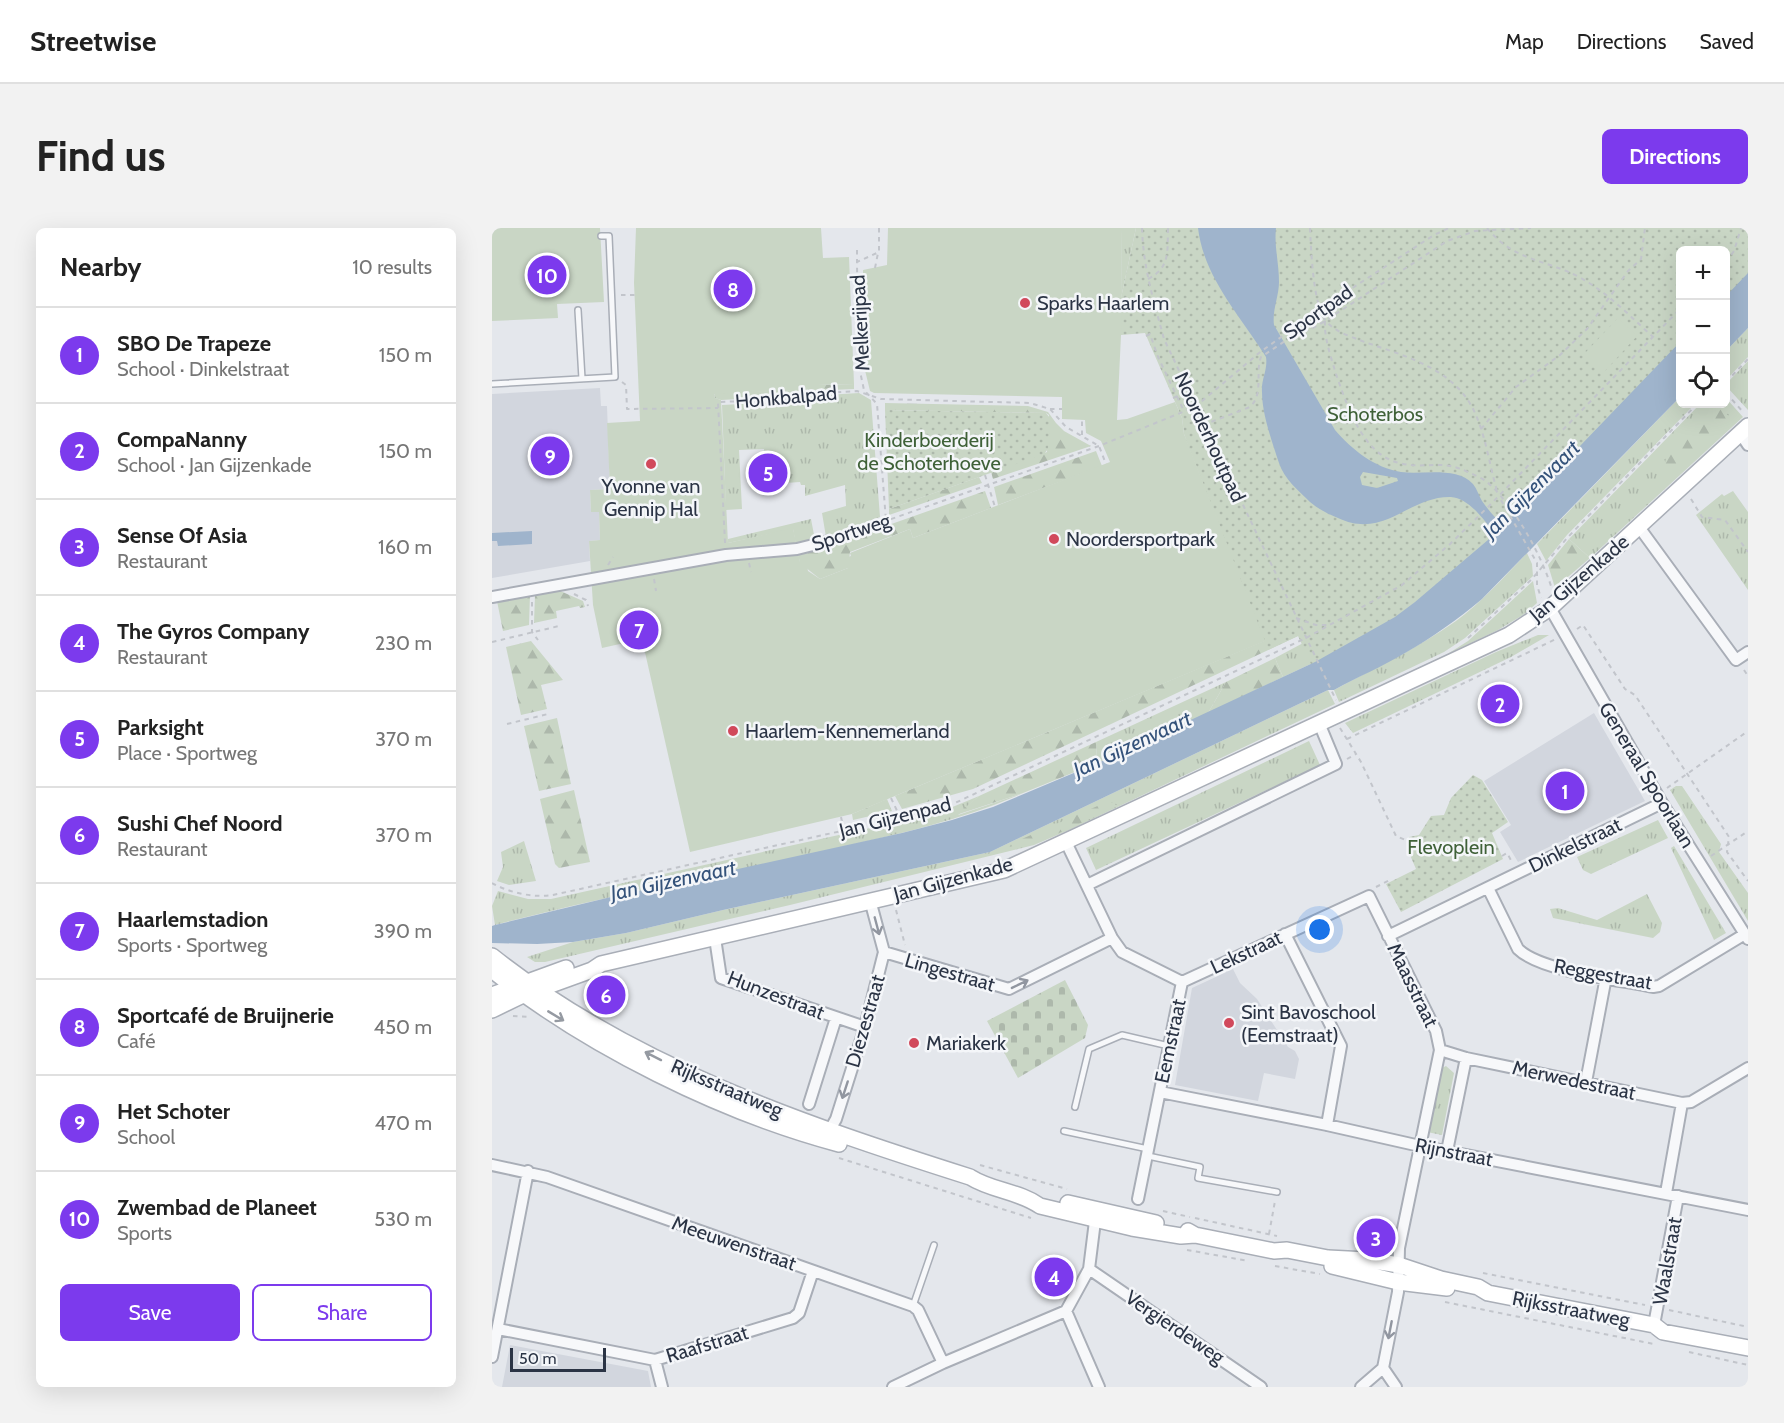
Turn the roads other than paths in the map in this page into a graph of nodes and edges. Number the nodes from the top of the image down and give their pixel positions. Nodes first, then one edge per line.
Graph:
1 (601, 236) dead end
2 (578, 310) dead end
3 (582, 379) junction
4 (492, 384) edge
5 (1745, 435) edge
6 (1639, 527) junction
7 (829, 541) road end
8 (492, 597) edge
9 (1555, 604) junction
10 (1748, 652) edge
11 (1319, 723) junction
12 (1660, 798) junction
13 (1065, 840) junction
14 (1087, 885) junction
15 (1488, 888) junction
16 (870, 900) junction
17 (1285, 934) junction
18 (1388, 936) junction
19 (1746, 936) edge
20 (715, 938) junction
21 (1112, 938) junction
22 (884, 952) junction
23 (492, 956) edge
24 (492, 970) edge
25 (1606, 977) junction
26 (1182, 982) junction
27 (525, 988) junction
28 (492, 995) edge
29 (492, 1010) edge
30 (836, 1018) junction
31 (865, 1027) junction
32 (1169, 1046) junction
33 (1440, 1050) junction
34 (1466, 1058) junction
35 (1748, 1068) edge
36 (1586, 1082) junction
37 (1160, 1092) junction
38 (1682, 1103) junction
39 (809, 1104) dead end
40 (1075, 1107) dead end
41 (1327, 1125) junction
42 (1064, 1131) dead end
43 (827, 1135) junction
44 (1420, 1146) junction
45 (1447, 1150) junction
46 (1149, 1153) junction
47 (492, 1165) edge
48 (528, 1171) junction
49 (1277, 1192) road end
50 (1666, 1193) junction
51 (1678, 1196) junction
52 (1138, 1199) dead end
53 (1748, 1210) edge
54 (1096, 1215) junction
55 (1277, 1244) junction
56 (934, 1245) dead end
57 (1399, 1265) junction
58 (1089, 1269) junction
59 (813, 1271) junction
60 (1398, 1282) junction
61 (1488, 1293) junction
62 (913, 1306) junction
63 (1066, 1311) junction
64 (1654, 1325) junction
65 (498, 1329) junction
66 (1748, 1341) edge
67 (1748, 1348) edge
68 (492, 1357) edge
69 (655, 1360) junction
70 (943, 1363) junction
71 (1383, 1368) junction
72 (662, 1387) edge
73 (893, 1387) edge
74 (1099, 1387) edge
75 (1261, 1387) edge
76 (1361, 1387) edge
77 (1396, 1387) edge

1 - 3 lane
2 - 3 lane
3 - 4 lane
5 - 6 main road, Jan Gijzenkade
6 - 9 main road, Jan Gijzenkade
6 - 10 street
7 - 8 street, Sportweg
9 - 11 main road, Jan Gijzenkade
9 - 12 street, Generaal Spoorlaan
11 - 13 main road, Jan Gijzenkade
11 - 14 street
12 - 15 street, Dinkelstraat
12 - 19 street, Generaal Spoorlaan
13 - 14 street, Eemstraat
13 - 16 main road, Jan Gijzenkade
14 - 21 street, Eemstraat
15 - 18 street
15 - 25 street, Reggestraat
16 - 20 main road, Jan Gijzenkade
16 -> 22 street, Diezestraat
17 - 18 street, Lekstraat
17 - 26 street, Lekstraat
17 - 41 street
18 - 33 street, Maasstraat
19 - 25 street, Reggestraat
20 - 27 main road, Jan Gijzenkade
20 - 30 street, Hunzestraat
22 -> 21 street, Lingestraat
21 - 26 street, Eemstraat
22 - 31 street, Diezestraat
23 - 27 main road, Rijksstraatweg
24 - 27 main road, Rijksstraatweg
25 - 36 street
26 - 32 street, Eemstraat
27 - 28 main road, Jan Gijzenkade
27 - 29 main road, Jan Gijzenkade
27 - 43 main road, Rijksstraatweg
30 - 31 street, Hunzestraat
30 - 39 street, Diezestraat
31 -> 43 street, Diezestraat
32 - 37 street, Eemstraat
32 - 40 lane
33 - 34 street, Merwedestraat
33 - 44 street, Maasstraat
34 - 36 street, Merwedestraat
34 - 45 street
35 - 38 street
36 - 38 street, Merwedestraat
37 - 41 street, Rijnstraat
37 - 46 street, Eemstraat
38 - 50 street, Waalstraat
41 - 44 street, Rijnstraat
42 - 46 lane
43 - 54 main road, Rijksstraatweg
44 - 45 street, Rijnstraat
44 - 57 street, Maasstraat
45 - 50 street, Rijnstraat
46 - 49 lane
46 - 52 street, Eemstraat
47 - 48 street, Meeuwenstraat
48 - 59 street, Meeuwenstraat
48 - 65 street
50 - 51 street, Rijnstraat
51 - 53 street, Rijnstraat
51 - 64 street, Waalstraat
54 - 55 main road, Rijksstraatweg
54 - 58 street
55 - 57 main road, Rijksstraatweg
55 - 60 main road, Rijksstraatweg
56 - 62 lane
57 - 60 street, Maasstraat
57 - 61 main road, Rijksstraatweg
58 - 63 street
58 - 75 street, Vergierdeweg
59 - 62 street, Meeuwenstraat
59 - 69 street, Raafstraat
60 - 61 main road, Rijksstraatweg
60 -> 71 street, Maasstraat
61 - 64 main road, Rijksstraatweg
62 - 70 street
63 - 70 street
63 - 74 street
64 - 66 main road, Rijksstraatweg
64 - 67 main road, Rijksstraatweg
65 - 68 street
65 - 69 street, Raafstraat
69 - 72 street
70 - 73 street
71 - 76 street
71 - 77 street

